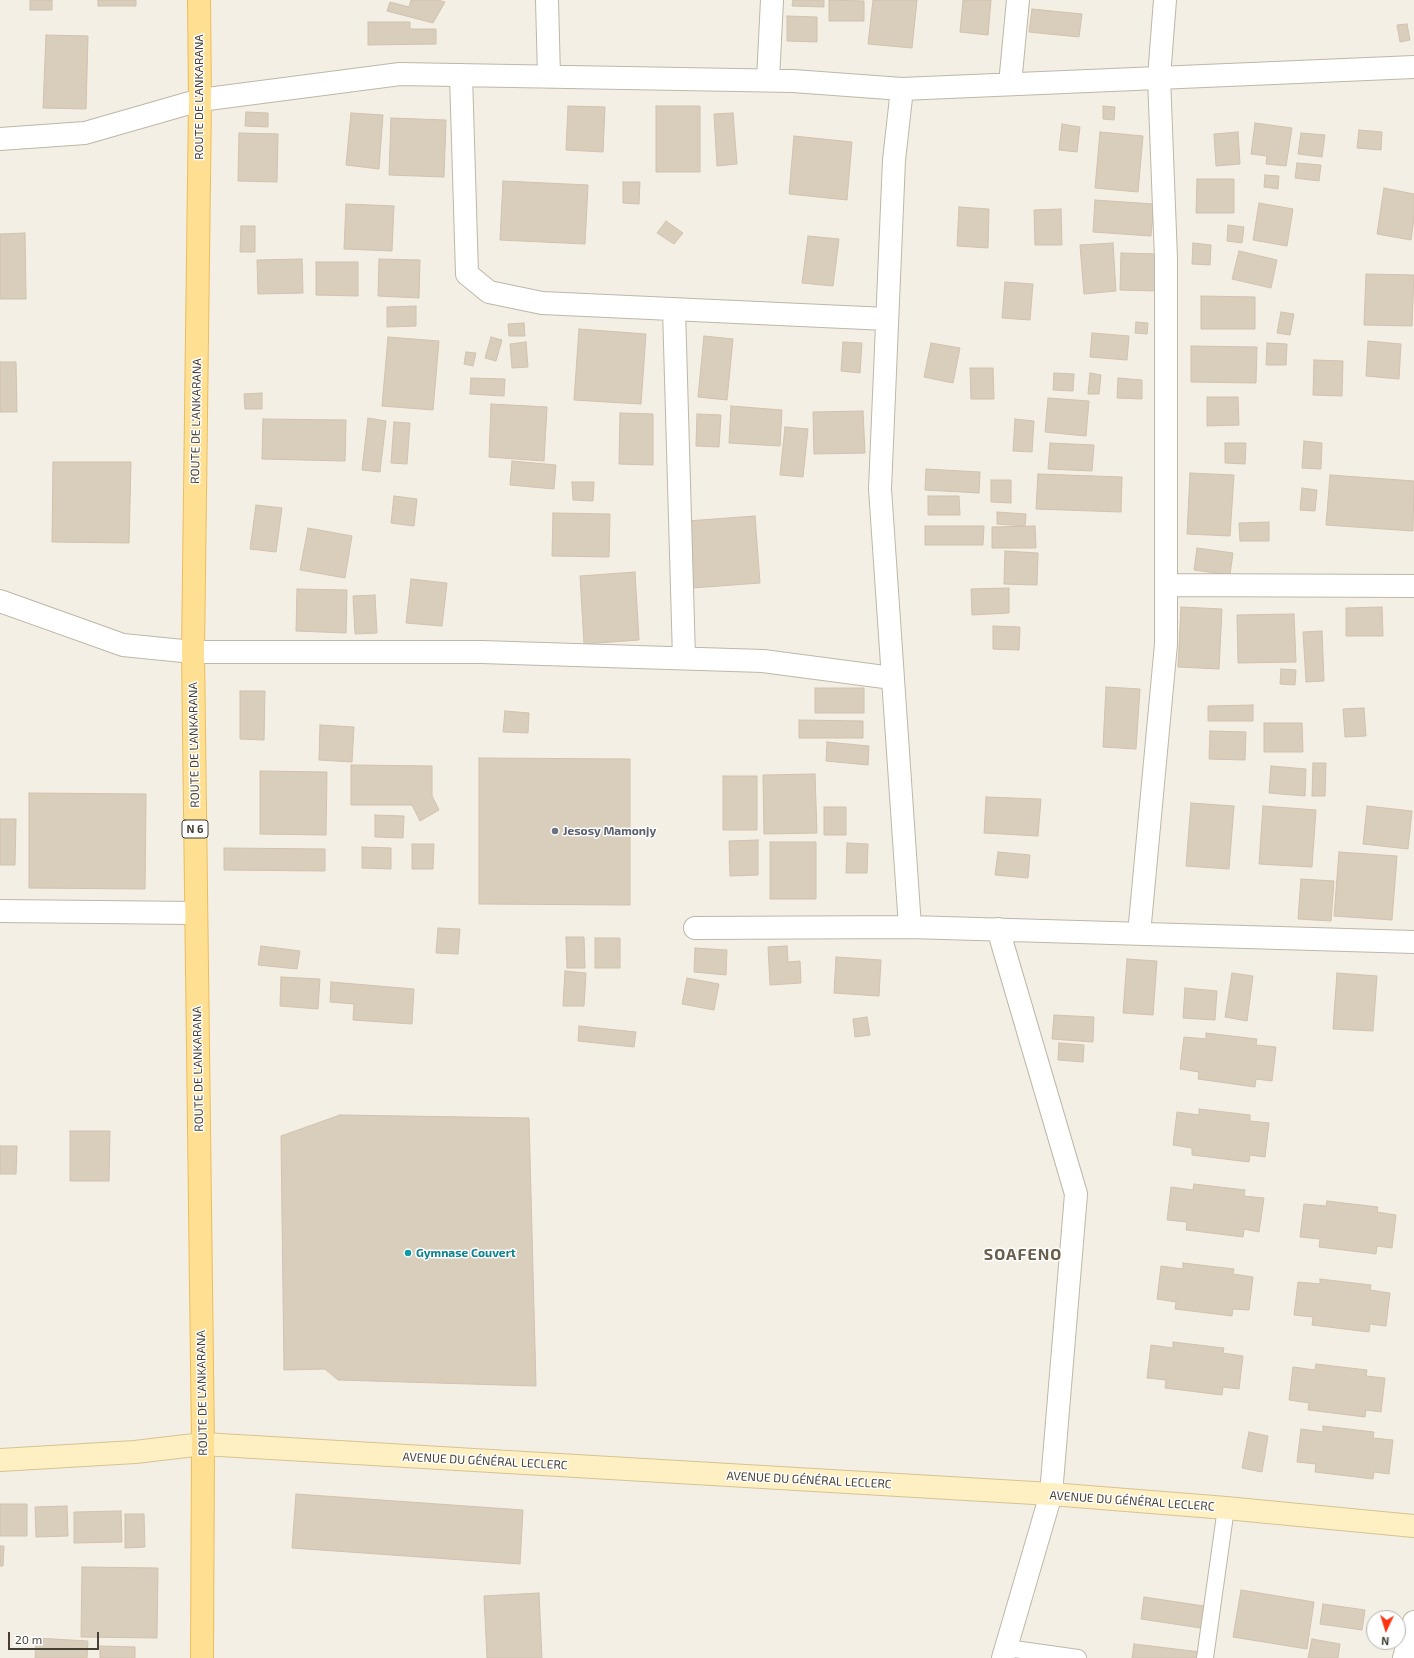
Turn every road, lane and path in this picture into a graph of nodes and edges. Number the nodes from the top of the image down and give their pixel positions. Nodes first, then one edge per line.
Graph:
1 (199, 0) edge
2 (547, 0) edge
3 (772, 0) edge
4 (1018, 0) edge
5 (1165, 0) edge
6 (1414, 67) edge
7 (461, 75) junction
8 (549, 76) junction
9 (1159, 77) junction
10 (768, 80) junction
11 (1010, 84) junction
12 (902, 88) junction
13 (200, 100) junction
14 (0, 139) edge
15 (674, 309) junction
16 (887, 319) junction
17 (1166, 585) junction
18 (1414, 586) edge
19 (0, 601) edge
20 (193, 652) junction
21 (684, 658) junction
22 (892, 678) junction
23 (0, 911) edge
24 (196, 913) junction
25 (910, 927) junction
26 (695, 928) dead end
27 (998, 929) junction
28 (1139, 934) junction
29 (1414, 942) edge
30 (202, 1444) junction
31 (0, 1460) edge
32 (1051, 1494) junction
33 (1226, 1508) junction
34 (1414, 1526) edge
35 (1414, 1622) edge
36 (1005, 1653) edge
37 (202, 1658) edge
38 (1078, 1658) edge
39 (1205, 1658) edge
40 (1404, 1658) edge

1 - 13 main road, ROUTE DE L'ANKARANA / N 6
2 - 8 street
3 - 10 street
4 - 11 street
5 - 9 street
6 - 9 street
7 - 8 street
7 - 13 street
7 - 15 street
8 - 10 street
9 - 11 street
9 - 17 street
10 - 12 street
11 - 12 street
12 - 16 street
13 - 14 street
13 - 20 main road, ROUTE DE L'ANKARANA / N 6
15 - 16 street
15 - 21 street
16 - 22 street
17 - 18 street
17 - 28 street
19 - 20 street
20 - 21 street
20 - 24 main road, ROUTE DE L'ANKARANA / N 6
21 - 22 street
22 - 25 street
23 - 24 street
24 - 30 main road, ROUTE DE L'ANKARANA / N 6
25 - 26 street
25 - 27 street
27 - 28 street
27 - 32 street
28 - 29 street
30 - 31 main road, AVENUE DU GÉNÉRAL LECLERC
30 - 32 main road, AVENUE DU GÉNÉRAL LECLERC
30 - 37 main road, ROUTE DE L'ANKARANA / N 6
32 - 33 main road, AVENUE DU GÉNÉRAL LECLERC
32 - 36 street
33 - 34 main road, AVENUE DU GÉNÉRAL LECLERC
33 - 39 lane
35 - 40 street
36 - 38 lane

